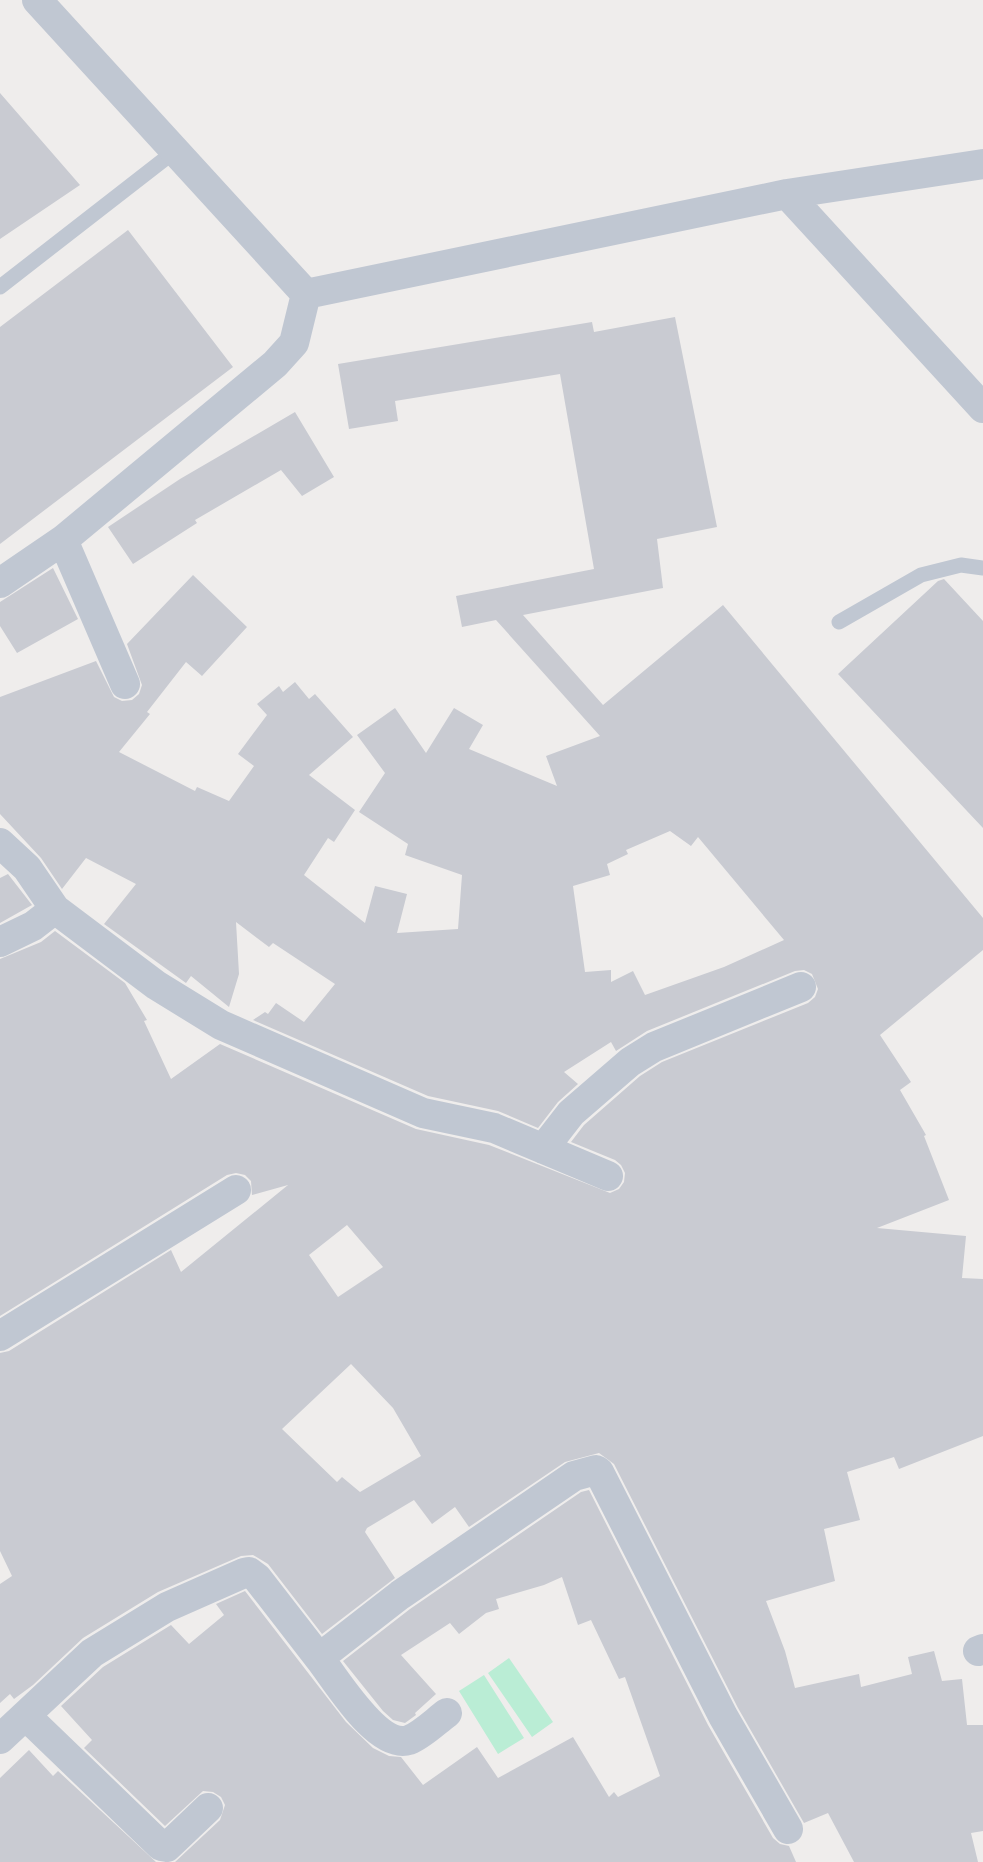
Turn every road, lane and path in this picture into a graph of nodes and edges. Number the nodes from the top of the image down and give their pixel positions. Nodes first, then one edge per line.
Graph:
1 (37, 0) edge
2 (175, 151) junction
3 (983, 164) edge
4 (786, 194) junction
5 (0, 287) edge
6 (306, 294) junction
7 (983, 408) edge
8 (63, 540) junction
9 (983, 568) edge
10 (0, 584) edge
11 (839, 622) dead end
12 (124, 684) dead end
13 (0, 843) edge
14 (55, 909) junction
15 (0, 942) edge
16 (801, 987) dead end
17 (543, 1149) junction
18 (608, 1176) dead end
19 (236, 1190) dead end
20 (0, 1336) edge
21 (319, 1658) junction
22 (447, 1713) dead end
23 (8, 1729) edge
24 (208, 1808) dead end
25 (788, 1829) dead end

1 - 2 street
2 - 5 lane
2 - 6 street
3 - 4 street
4 - 6 street
4 - 7 street
6 - 8 street
8 - 10 street
8 - 12 street
9 - 11 lane
13 - 14 street
14 - 15 street
14 - 17 street
16 - 17 street
17 - 18 street
19 - 20 street
21 - 22 street
21 - 23 street
21 - 25 street
23 - 24 street

